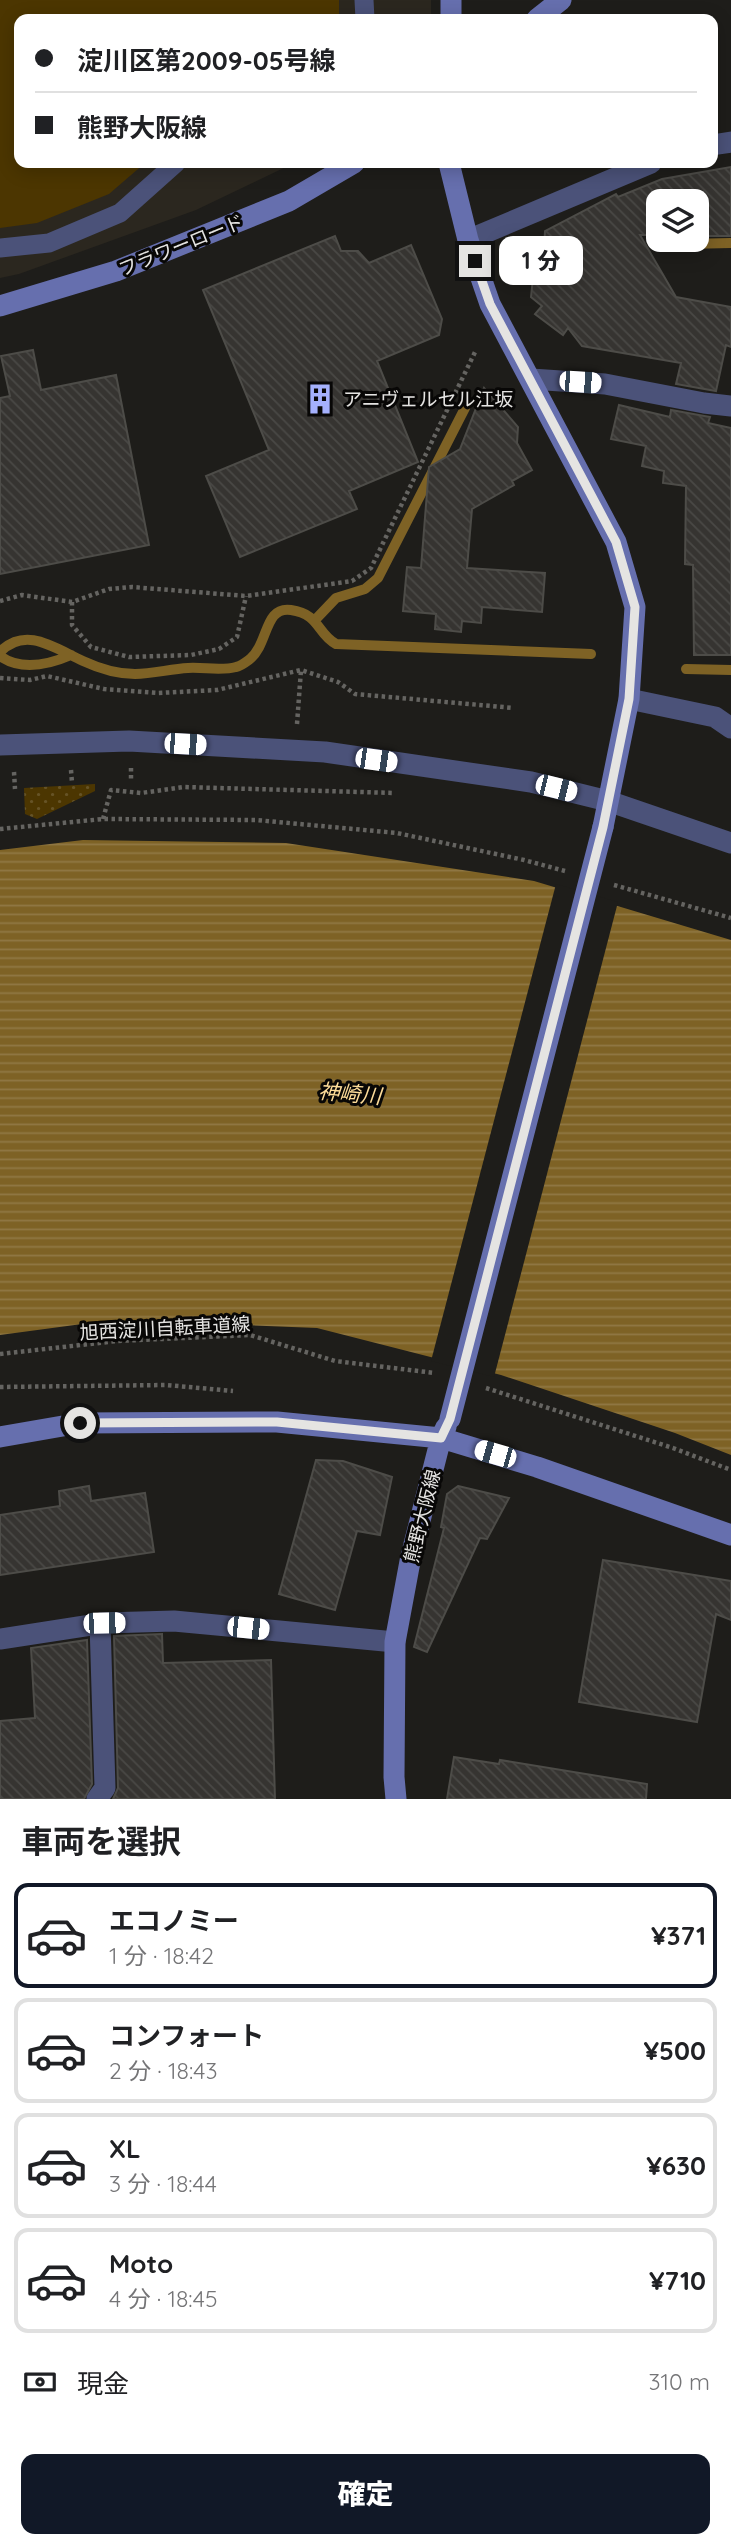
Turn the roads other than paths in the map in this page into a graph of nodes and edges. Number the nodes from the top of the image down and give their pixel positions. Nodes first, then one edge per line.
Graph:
1 (561, 0) edge
2 (543, 14) edge
3 (170, 168) edge
4 (345, 168) edge
5 (450, 168) edge
6 (639, 168) edge
7 (468, 240) junction
8 (0, 248) edge
9 (0, 306) edge
10 (531, 379) junction
11 (731, 406) edge
12 (629, 699) junction
13 (731, 728) edge
14 (0, 745) edge
15 (608, 801) junction
16 (731, 843) edge
17 (445, 1429) junction
18 (0, 1437) edge
19 (731, 1535) edge
20 (100, 1623) junction
21 (0, 1639) edge
22 (396, 1642) junction
23 (97, 1799) edge
24 (396, 1799) edge

1 - 2 main road
3 - 8 lane
4 - 9 main road, フラワーロード
5 - 7 main road, 熊野大阪線
6 - 7 street
7 - 10 main road, 熊野大阪線
10 - 11 street
10 - 12 main road, 熊野大阪線
12 - 13 street
12 - 15 main road, 熊野大阪線
14 - 15 street
15 - 16 street
15 - 17 main road, 熊野大阪線, bridge
17 - 18 main road
17 - 19 main road
17 - 22 main road, 熊野大阪線
20 - 21 street
20 - 22 street
20 - 23 street
22 - 24 main road, 熊野大阪線

